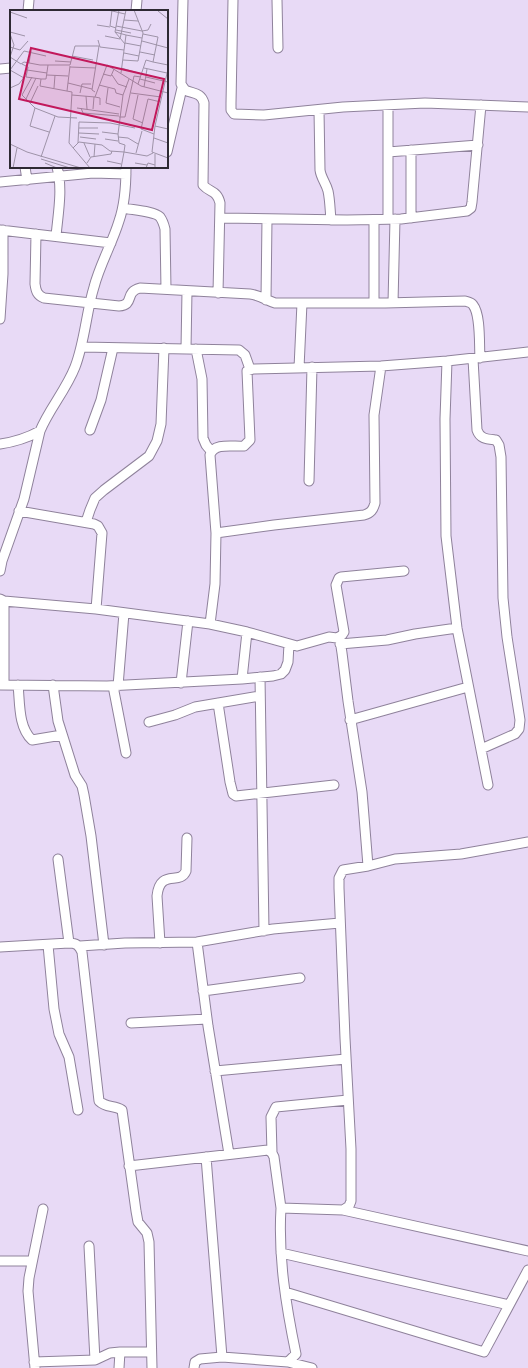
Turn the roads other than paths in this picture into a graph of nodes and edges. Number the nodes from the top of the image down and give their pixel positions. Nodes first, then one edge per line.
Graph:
1 (29, 0) edge
2 (138, 0) edge
3 (183, 0) edge
4 (233, 0) edge
5 (277, 0) edge
6 (28, 10) edge
7 (136, 10) edge
8 (278, 48) dead end
9 (10, 68) edge
10 (0, 69) edge
11 (182, 88) junction
12 (388, 105) junction
13 (481, 105) junction
14 (528, 107) edge
15 (319, 110) junction
16 (478, 145) junction
17 (168, 148) edge
18 (410, 150) junction
19 (388, 152) junction
20 (25, 168) edge
21 (57, 168) edge
22 (126, 171) edge
23 (59, 176) junction
24 (27, 180) junction
25 (0, 182) edge
26 (123, 208) junction
27 (220, 218) junction
28 (411, 218) junction
29 (267, 219) junction
30 (392, 219) junction
31 (331, 220) junction
32 (374, 220) junction
33 (1, 230) edge
34 (36, 234) junction
35 (56, 236) junction
36 (111, 243) junction
37 (166, 289) junction
38 (187, 291) junction
39 (218, 293) junction
40 (266, 300) junction
41 (90, 303) junction
42 (302, 303) junction
43 (374, 303) junction
44 (394, 303) junction
45 (0, 319) edge
46 (82, 348) junction
47 (113, 348) junction
48 (164, 348) junction
49 (186, 348) junction
50 (196, 348) junction
51 (528, 352) edge
52 (476, 358) junction
53 (447, 361) junction
54 (381, 366) junction
55 (312, 367) junction
56 (299, 368) junction
57 (250, 370) junction
58 (90, 430) dead end
59 (40, 431) junction
60 (0, 444) edge
61 (211, 451) junction
62 (309, 481) dead end
63 (19, 512) junction
64 (86, 522) junction
65 (216, 533) junction
66 (0, 571) edge
67 (404, 571) dead end
68 (2, 600) edge
69 (96, 609) junction
70 (124, 612) junction
71 (188, 621) junction
72 (210, 624) junction
73 (457, 628) junction
74 (247, 632) junction
75 (339, 641) junction
76 (289, 644) junction
77 (260, 677) junction
78 (242, 679) junction
79 (181, 683) junction
80 (2, 685) edge
81 (18, 685) junction
82 (53, 685) junction
83 (116, 686) junction
84 (468, 687) junction
85 (260, 696) junction
86 (218, 703) junction
87 (350, 720) junction
88 (149, 722) dead end
89 (62, 735) junction
90 (481, 749) junction
91 (126, 752) dead end
92 (334, 784) dead end
93 (488, 785) dead end
94 (262, 794) junction
95 (187, 838) dead end
96 (528, 842) edge
97 (58, 859) dead end
98 (368, 866) junction
99 (340, 924) junction
100 (264, 931) junction
101 (197, 942) junction
102 (69, 943) junction
103 (160, 943) junction
104 (48, 945) junction
105 (104, 945) junction
106 (80, 946) junction
107 (0, 947) edge
108 (300, 978) dead end
109 (203, 991) junction
110 (207, 1019) junction
111 (131, 1023) dead end
112 (346, 1059) junction
113 (215, 1071) junction
114 (348, 1100) junction
115 (78, 1110) dead end
116 (272, 1153) junction
117 (229, 1154) junction
118 (206, 1157) junction
119 (129, 1166) junction
120 (281, 1208) junction
121 (43, 1209) dead end
122 (343, 1210) junction
123 (90, 1246) dead end
124 (528, 1251) edge
125 (281, 1253) junction
126 (32, 1260) junction
127 (0, 1261) edge
128 (528, 1270) edge
129 (285, 1292) junction
130 (509, 1305) junction
131 (120, 1352) junction
132 (151, 1352) junction
133 (222, 1357) junction
134 (95, 1360) junction
135 (288, 1362) junction
136 (34, 1365) edge
137 (119, 1368) edge
138 (152, 1368) edge
139 (194, 1368) edge
140 (309, 1368) edge

1 - 6 street
2 - 7 street
3 - 11 street
4 - 15 street
5 - 8 street
9 - 10 street
11 - 17 street
11 - 27 street
12 - 13 street
12 - 15 street
12 - 19 street
13 - 14 street
13 - 16 street
15 - 31 street
16 - 18 street
16 - 28 street
18 - 19 street
18 - 28 street
19 - 30 street
20 - 24 street
21 - 23 street
22 - 23 street
22 - 26 street
23 - 24 street
23 - 35 street
24 - 25 street
26 - 36 street
26 - 37 street
27 - 29 street
27 - 39 street
28 - 30 street
29 - 31 street
29 - 40 street
30 - 32 street
30 - 44 street
31 - 32 street
32 - 43 street
33 - 34 street
33 - 45 street
34 - 35 street
34 - 41 street
35 - 36 street
36 - 41 street
37 - 38 street
37 - 41 street
38 - 39 street
38 - 49 street
39 - 40 street
40 - 42 street
41 - 46 street
42 - 43 street
42 - 56 street
43 - 44 street
44 - 52 street
46 - 47 street
46 - 59 street
47 - 48 street
47 - 58 street
48 - 49 street
48 - 64 street
49 - 50 street
50 - 57 street
50 - 61 street
51 - 52 street
52 - 53 street
52 - 90 street
53 - 54 street
53 - 73 street
54 - 55 street
54 - 65 street
55 - 56 street
55 - 62 street
56 - 57 street
57 - 61 street
59 - 60 street
59 - 63 street
61 - 65 street
63 - 64 street
63 - 66 street
64 - 69 street
65 - 72 street
67 - 75 street
68 - 69 street
68 - 80 street
69 - 70 street
70 - 71 street
70 - 83 street
71 - 72 street
71 - 79 street
72 - 74 street
73 - 75 street
73 - 84 street
74 - 76 street
74 - 78 street
75 - 76 street
75 - 87 street
76 - 77 street
77 - 78 street
77 - 85 street
78 - 79 street
79 - 83 street
80 - 81 street
81 - 82 street
81 - 89 street
82 - 83 street
82 - 89 street
83 - 91 street
84 - 87 street
84 - 90 street
85 - 86 street
85 - 94 street
86 - 88 street
86 - 94 street
87 - 98 street
89 - 105 street
90 - 93 street
92 - 94 street
94 - 100 street
95 - 103 street
96 - 98 street
97 - 102 street
98 - 99 street
99 - 100 street
99 - 112 street
100 - 101 street
101 - 103 street
101 - 109 street
102 - 104 street
102 - 106 street
103 - 105 street
104 - 107 street
104 - 115 street
105 - 106 street
106 - 119 street
108 - 109 street
109 - 110 street
110 - 111 street
110 - 113 street
112 - 113 street
112 - 114 street
113 - 117 street
114 - 116 street
114 - 122 street
116 - 117 street
116 - 120 street
117 - 118 street
118 - 119 street
118 - 133 street
119 - 132 street
120 - 122 street
120 - 125 street
121 - 126 street
122 - 124 street
123 - 134 street
125 - 129 street
125 - 130 street
126 - 127 street
126 - 136 street
128 - 130 street
129 - 130 street
129 - 135 street
131 - 132 street
131 - 134 street
131 - 137 street
132 - 138 street
133 - 135 street
133 - 139 street
134 - 136 street
135 - 140 street

